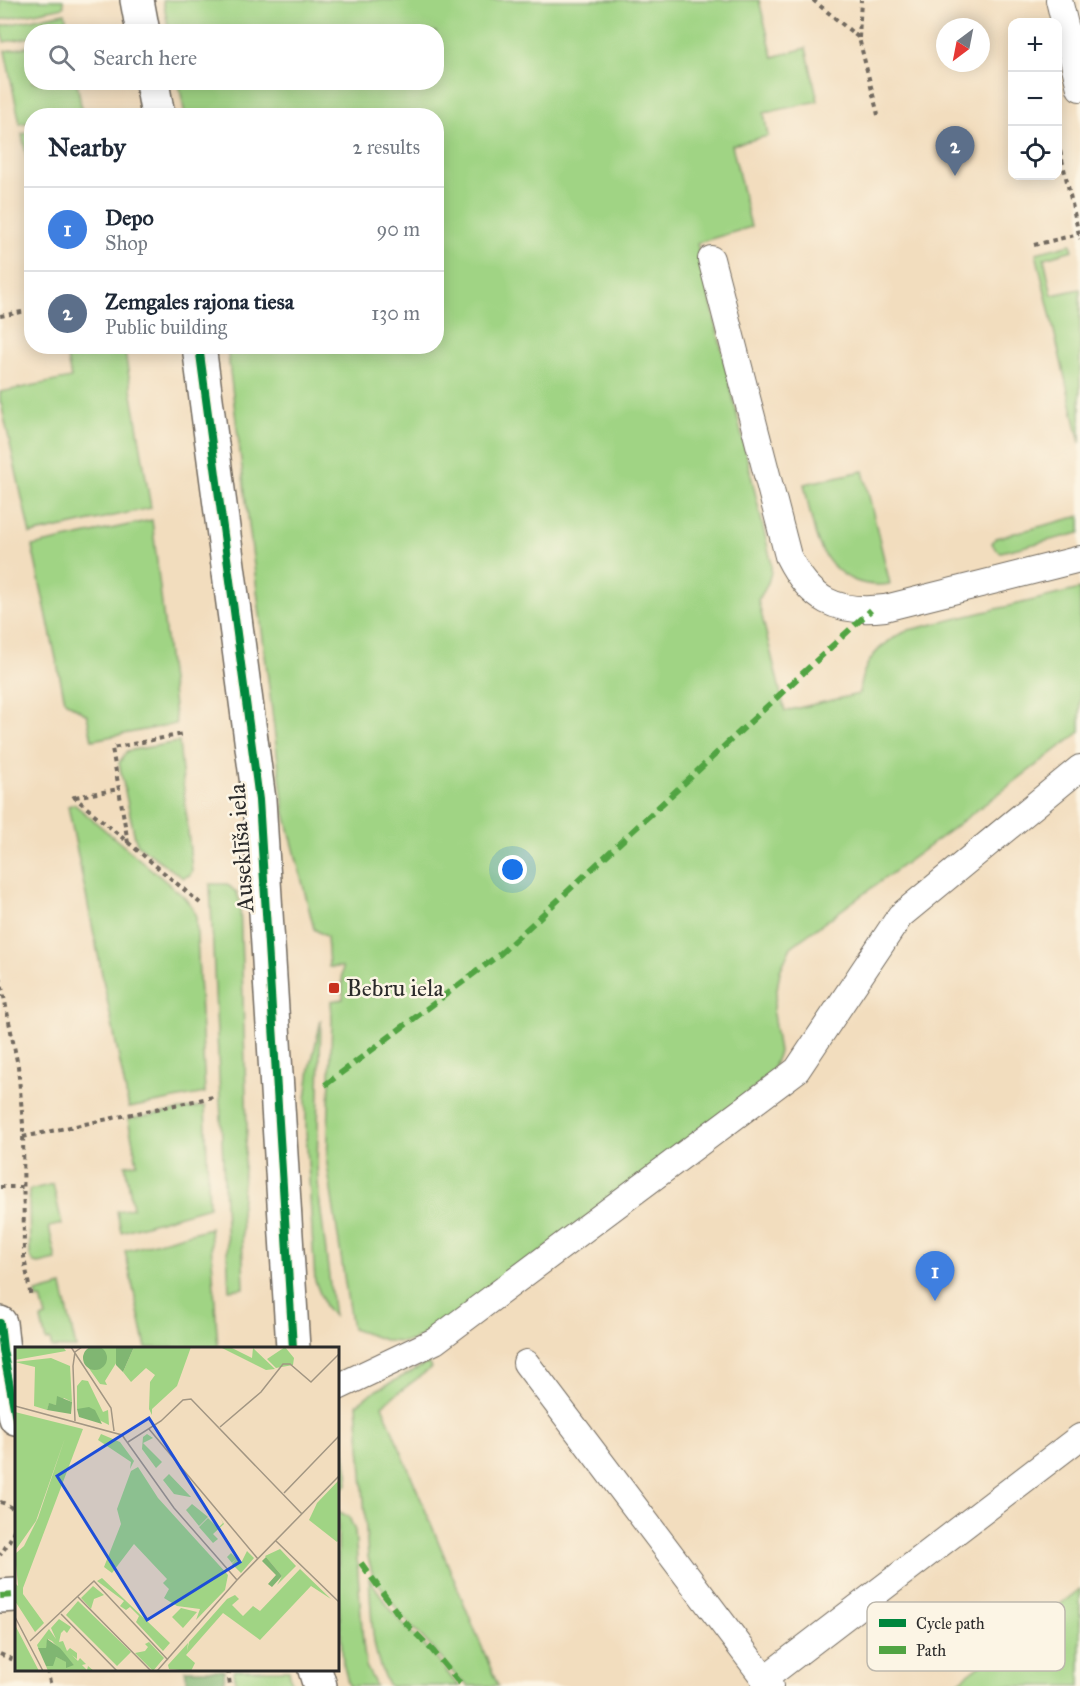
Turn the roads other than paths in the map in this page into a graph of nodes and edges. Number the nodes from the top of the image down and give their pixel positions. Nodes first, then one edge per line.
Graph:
1 (137, 0) edge
2 (1059, 0) edge
3 (142, 24) edge
4 (1080, 88) edge
5 (153, 90) edge
6 (157, 108) edge
7 (711, 259) dead end
8 (200, 354) edge
9 (1080, 560) edge
10 (1080, 768) edge
11 (0, 1323) edge
12 (293, 1347) edge
13 (526, 1363) dead end
14 (339, 1387) edge
15 (15, 1413) edge
16 (1080, 1437) edge
17 (15, 1595) edge
18 (0, 1596) edge
19 (869, 1602) edge
20 (867, 1604) edge
21 (315, 1671) edge
22 (767, 1682) edge
23 (320, 1686) edge

1 - 3 street
2 - 4 lane
5 - 6 street
7 - 9 lane
8 - 12 street, Auseklīša iela
10 - 14 lane
11 - 15 street
13 - 22 lane
16 - 19 lane
17 - 18 street
20 - 22 lane
21 - 23 street

